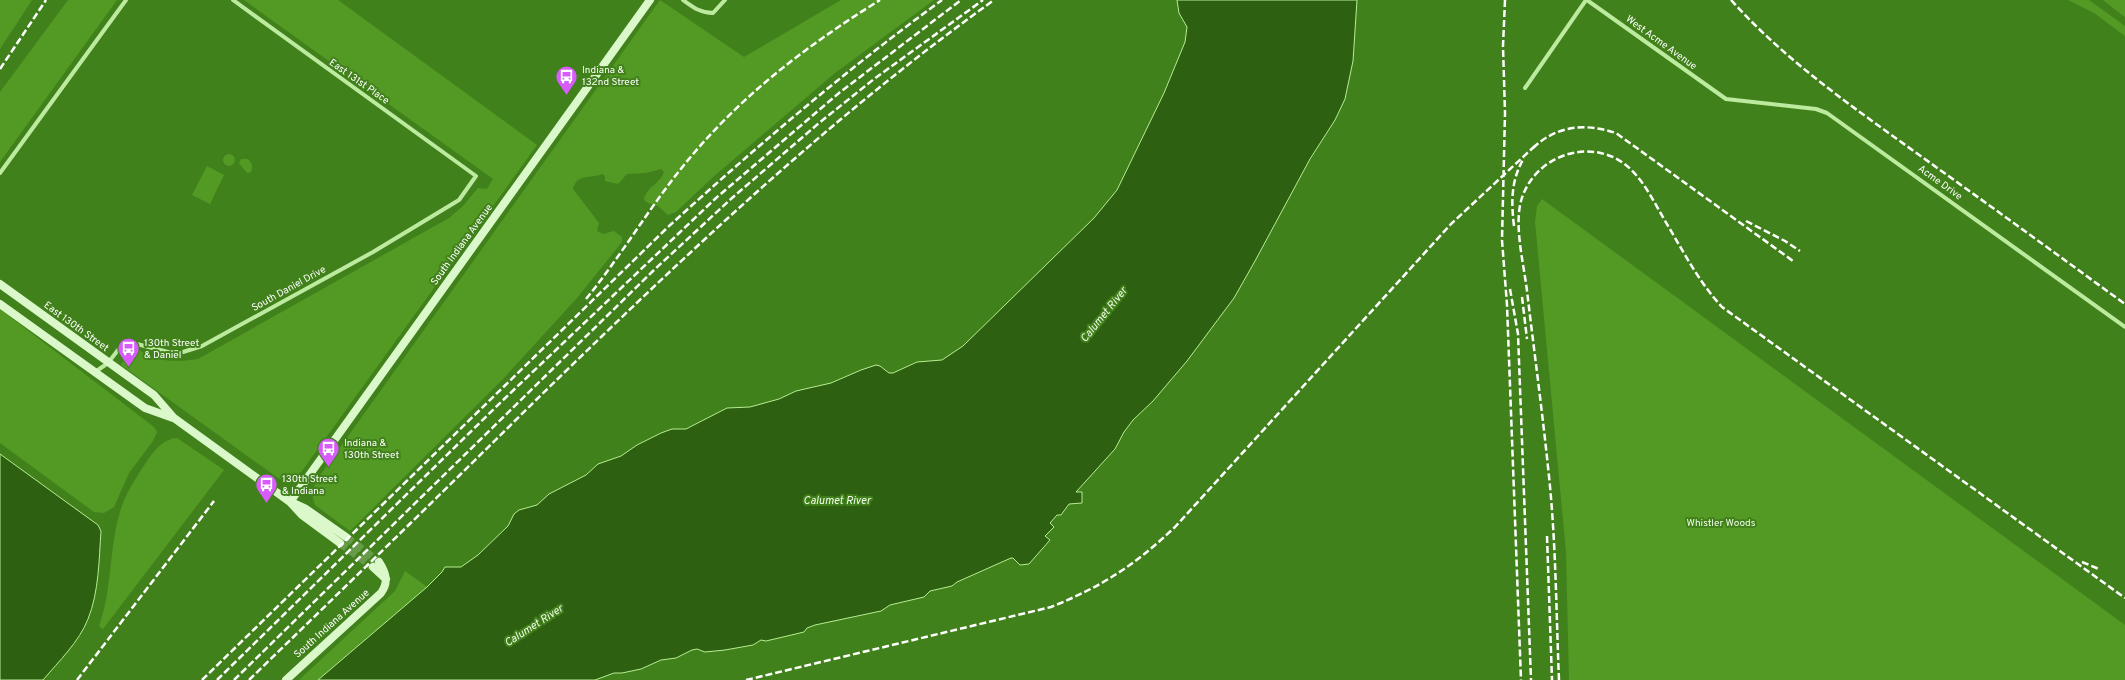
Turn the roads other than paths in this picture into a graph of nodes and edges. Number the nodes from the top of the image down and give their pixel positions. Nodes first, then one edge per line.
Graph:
1 (126, 0) edge
2 (233, 0) edge
3 (650, 0) edge
4 (683, 0) edge
5 (725, 0) edge
6 (1586, 0) edge
7 (1525, 88) dead end
8 (1726, 99) joint
9 (0, 173) edge
10 (476, 176) joint
11 (0, 284) edge
12 (0, 304) edge
13 (2125, 327) edge
14 (108, 363) junction
15 (95, 372) junction
16 (174, 418) junction
17 (290, 502) junction
18 (343, 540) tunnel mouth
19 (376, 565) tunnel mouth
20 (286, 680) edge

1 - 9 street
2 - 10 street, East 131st Place
3 - 17 main road, South Indiana Avenue
4 - 5 street
6 - 7 street
6 - 8 street, West Acme Avenue
8 - 13 street, Acme Drive
10 - 14 street, South Daniel Drive
11 - 14 main road, East 130th Street
12 - 15 main road, East 130th Street
14 - 15 street, South Daniel Drive
14 - 16 main road, East 130th Street
15 - 16 main road, East 130th Street
16 - 17 main road, East 130th Street
17 - 18 main road, East 130th Street
19 - 20 main road, South Indiana Avenue

